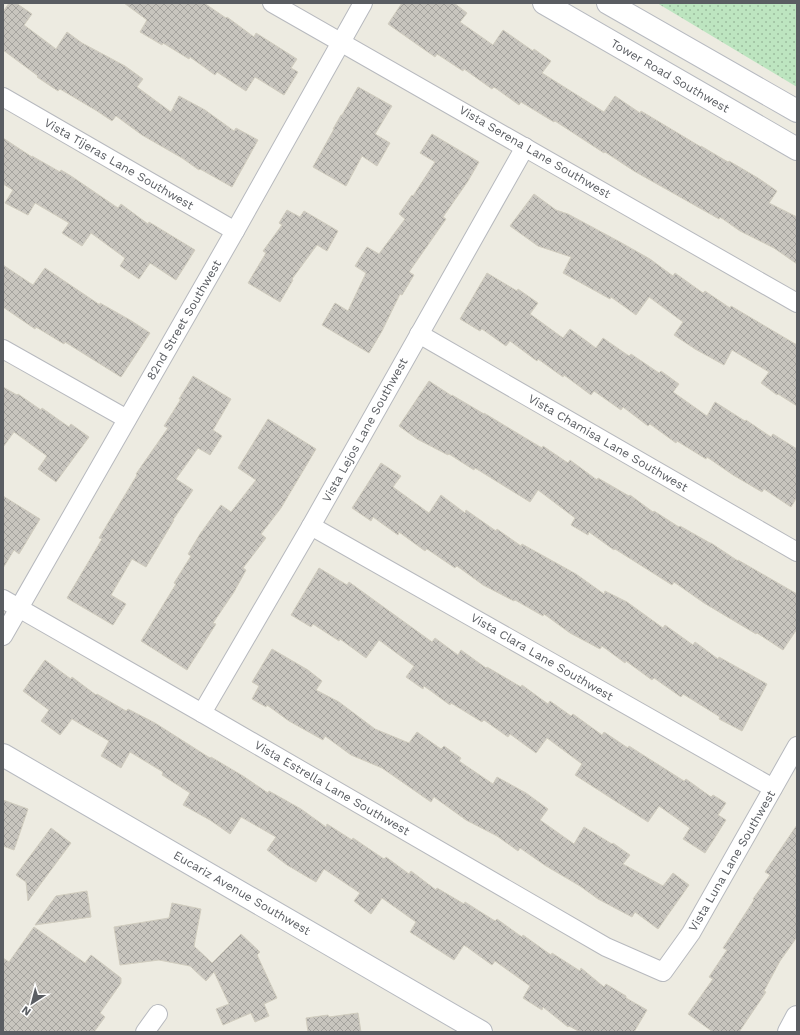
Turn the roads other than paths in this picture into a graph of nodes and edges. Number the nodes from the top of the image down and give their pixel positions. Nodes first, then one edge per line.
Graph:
1 (272, 3) edge
2 (363, 3) edge
3 (544, 3) edge
4 (608, 3) edge
5 (341, 42) junction
6 (3, 97) edge
7 (797, 111) edge
8 (525, 147) junction
9 (797, 149) edge
10 (235, 231) junction
11 (797, 302) edge
12 (418, 334) junction
13 (3, 349) edge
14 (127, 419) junction
15 (311, 526) junction
16 (797, 552) edge
17 (11, 604) edge
18 (3, 636) edge
19 (202, 713) junction
20 (797, 746) edge
21 (3, 755) edge
22 (773, 788) junction
23 (663, 972) joint
24 (158, 1014) dead end
25 (797, 1017) edge
26 (146, 1032) edge
27 (481, 1032) edge
28 (789, 1032) edge

1 - 5 street, Vista Serena Lane Southwest
2 - 5 street, 82nd Street Southwest
3 - 9 street, Tower Road Southwest
4 - 7 street
5 - 8 street, Vista Serena Lane Southwest
5 - 10 street, 82nd Street Southwest
6 - 10 street, Vista Tijeras Lane Southwest
8 - 11 street, Vista Serena Lane Southwest
8 - 12 street, Vista Lejos Lane Southwest
10 - 14 street, 82nd Street Southwest
12 - 15 street, Vista Lejos Lane Southwest
12 - 16 street, Vista Chamisa Lane Southwest
13 - 14 street
14 - 17 street, 82nd Street Southwest
15 - 19 street, Vista Lejos Lane Southwest
15 - 22 street, Vista Clara Lane Southwest
17 - 18 street, 82nd Street Southwest
17 - 19 street, Vista Estrella Lane Southwest
19 - 23 street, Vista Estrella Lane Southwest
20 - 22 street, Vista Luna Lane Southwest
21 - 27 street, Eucariz Avenue Southwest
22 - 23 street, Vista Luna Lane Southwest
24 - 26 street
25 - 28 street

